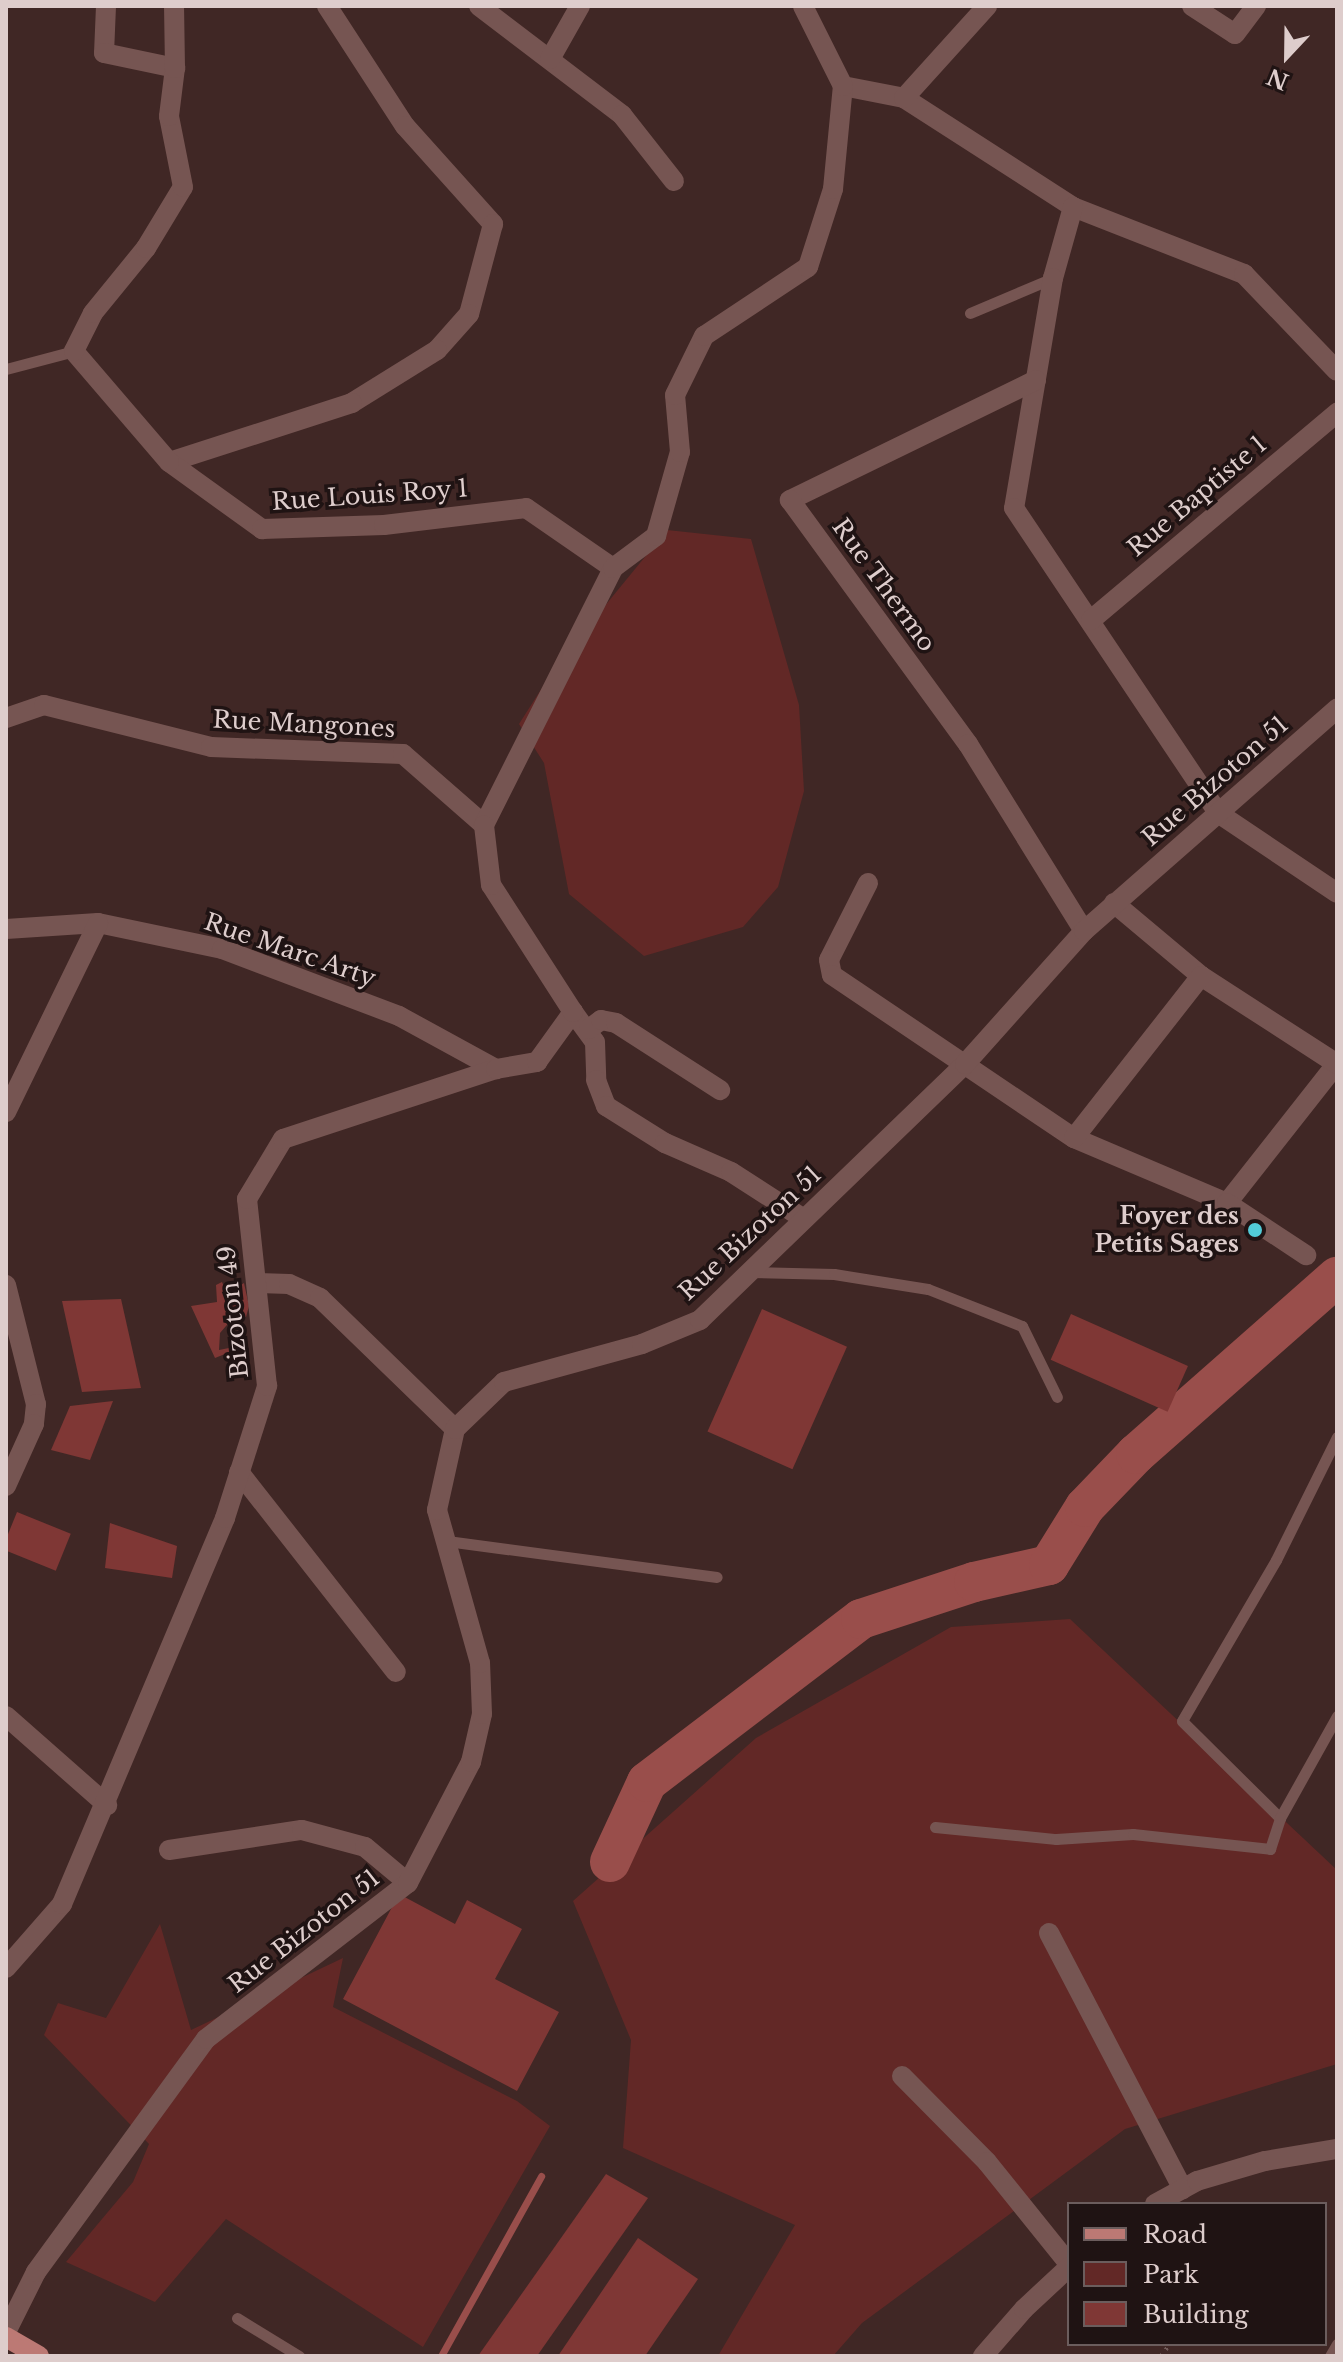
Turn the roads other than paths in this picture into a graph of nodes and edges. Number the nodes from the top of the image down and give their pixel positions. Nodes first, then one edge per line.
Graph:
1 (106, 6) edge
2 (174, 6) edge
3 (327, 6) edge
4 (479, 6) edge
5 (580, 6) edge
6 (803, 6) edge
7 (987, 6) edge
8 (1192, 6) edge
9 (1256, 6) edge
10 (550, 59) junction
11 (175, 68) junction
12 (843, 86) junction
13 (904, 98) junction
14 (674, 181) dead end
15 (1073, 207) junction
16 (1053, 278) junction
17 (970, 313) dead end
18 (74, 351) junction
19 (6, 369) edge
20 (1337, 371) edge
21 (1036, 380) junction
22 (1337, 413) edge
23 (169, 462) junction
24 (613, 568) junction
25 (1091, 620) junction
26 (1337, 709) edge
27 (6, 718) edge
28 (1218, 813) junction
29 (484, 825) junction
30 (868, 883) dead end
31 (1337, 893) edge
32 (1114, 903) junction
33 (98, 923) junction
34 (6, 929) edge
35 (1084, 931) junction
36 (1201, 976) junction
37 (573, 1012) junction
38 (589, 1029) junction
39 (965, 1064) junction
40 (1337, 1064) edge
41 (496, 1069) junction
42 (720, 1090) dead end
43 (6, 1112) edge
44 (1074, 1138) junction
45 (1227, 1203) junction
46 (804, 1219) junction
47 (1306, 1255) dead end
48 (749, 1272) junction
49 (258, 1283) junction
50 (6, 1285) edge
51 (1057, 1397) dead end
52 (455, 1429) junction
53 (1337, 1437) edge
54 (239, 1472) junction
55 (6, 1486) edge
56 (447, 1541) junction
57 (717, 1577) dead end
58 (396, 1672) dead end
59 (6, 1716) edge
60 (1337, 1716) edge
61 (107, 1805) junction
62 (1280, 1818) junction
63 (935, 1827) dead end
64 (169, 1850) dead end
65 (408, 1883) junction
66 (1049, 1933) dead end
67 (6, 1968) edge
68 (902, 2076) dead end
69 (1337, 2149) edge
70 (1183, 2189) junction
71 (1159, 2202) edge
72 (1067, 2263) edge
73 (1067, 2268) edge
74 (237, 2318) dead end
75 (6, 2334) edge
76 (1337, 2344) edge
77 (39, 2356) edge
78 (299, 2356) edge
79 (983, 2356) edge
80 (1330, 2356) edge

1 - 11 street
2 - 11 street
3 - 23 street
4 - 10 street
5 - 10 street
6 - 12 street
7 - 13 street
8 - 9 street
10 - 14 street
11 - 18 street
12 - 13 street
12 - 24 street
13 - 15 street
15 - 16 street
15 - 20 street
16 - 17 lane
16 - 21 street
18 - 19 lane
18 - 23 street, Rue Louis Roy 1
21 - 25 street
21 - 35 street, Rue Thermo
22 - 25 street, Rue Baptiste 1
23 - 24 street, Rue Louis Roy 1
24 - 29 street
25 - 28 street
26 - 28 street, Rue Bizoton 51
27 - 29 street, Rue Mangones
28 - 31 street
28 - 32 street, Rue Bizoton 51
29 - 37 street
30 - 39 street
32 - 35 street, Rue Bizoton 51
32 - 36 street
33 - 34 street, Rue Marc Arty
33 - 41 street, Rue Marc Arty
33 - 43 street
35 - 39 street, Rue Bizoton 51
36 - 40 street
36 - 44 street
37 - 38 street
37 - 41 street, Bizoton 49
38 - 42 street
38 - 46 street
39 - 44 street
39 - 46 street, Rue Bizoton 51
40 - 45 street
41 - 49 street, Bizoton 49
44 - 45 street
45 - 47 street
46 - 48 street, Rue Bizoton 51
48 - 51 lane
48 - 52 street, Rue Bizoton 51
49 - 52 street
49 - 54 street, Bizoton 49
50 - 55 street
52 - 56 street, Rue Bizoton 51
53 - 62 lane
54 - 58 street
54 - 61 street, Bizoton 49
56 - 57 lane
56 - 65 street, Rue Bizoton 51
59 - 61 street
60 - 62 lane
61 - 67 street, Bizoton 49
62 - 63 lane
64 - 65 street
65 - 75 street, Rue Bizoton 51
66 - 70 street
68 - 72 street
69 - 70 street
70 - 71 street
73 - 79 street
74 - 78 lane
75 - 77 main road
76 - 80 lane

